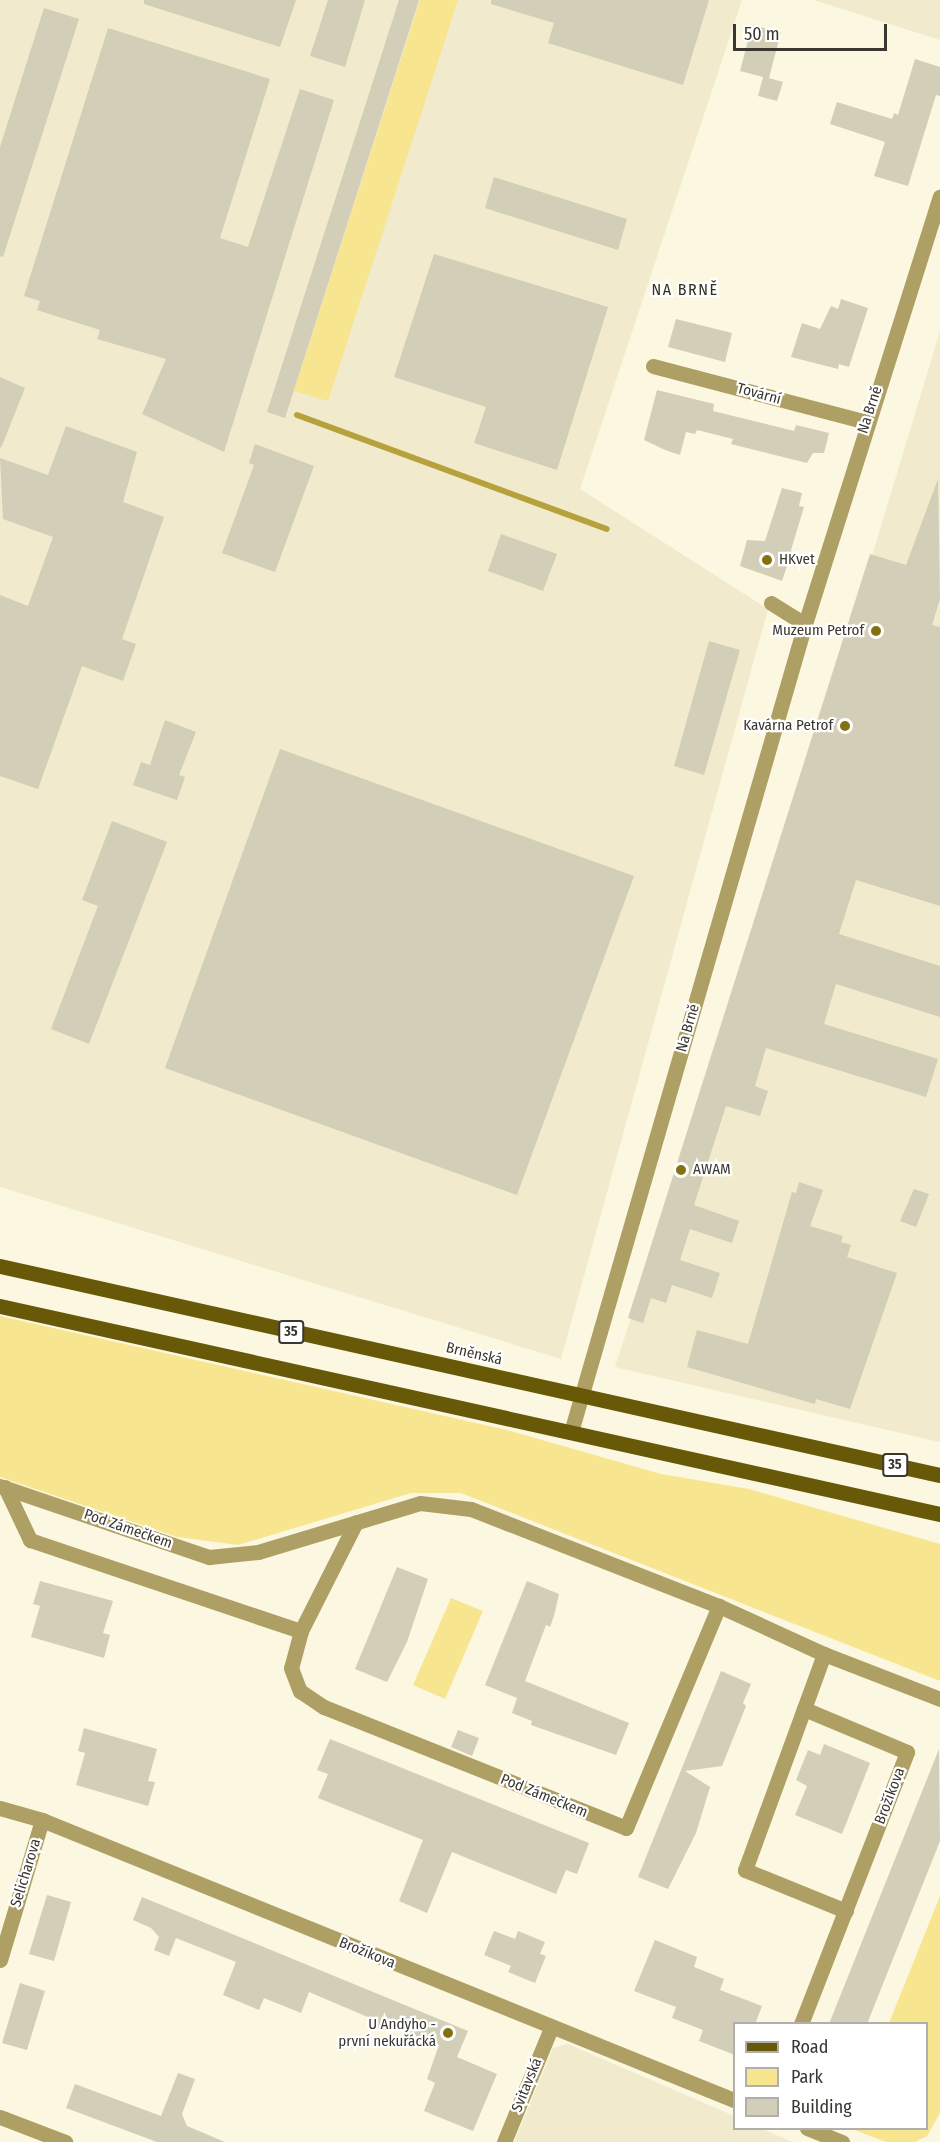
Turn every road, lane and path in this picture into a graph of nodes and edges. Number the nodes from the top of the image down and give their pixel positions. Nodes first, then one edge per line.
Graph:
1 (940, 197) edge
2 (652, 366) dead end
3 (866, 422) junction
4 (771, 603) dead end
5 (805, 624) junction
6 (0, 1266) edge
7 (0, 1306) edge
8 (582, 1397) junction
9 (571, 1432) junction
10 (940, 1475) edge
11 (2, 1486) edge
12 (940, 1515) edge
13 (356, 1522) junction
14 (719, 1606) junction
15 (301, 1631) junction
16 (824, 1654) junction
17 (940, 1699) edge
18 (804, 1709) junction
19 (0, 1808) edge
20 (42, 1820) junction
21 (846, 1911) junction
22 (0, 1960) edge
23 (802, 2022) edge
24 (550, 2028) junction
25 (733, 2099) edge
26 (0, 2117) edge
27 (812, 2130) edge
28 (65, 2142) edge
29 (504, 2142) edge
30 (842, 2142) edge

1 - 3 street, Na Brně
2 - 3 street, Tovární
3 - 5 street, Na Brně
4 - 5 street
5 - 8 street, Na Brně
6 - 8 main road, Brněnská / 35
7 - 9 main road
8 - 9 street, Na Brně
8 - 10 main road, Brněnská / 35
9 - 12 main road
11 - 13 street, Pod Zámečkem
11 - 15 street, Pod Zámečkem
13 - 14 street, Pod Zámečkem
13 - 15 street, Pod Zámečkem
14 - 15 street, Pod Zámečkem
14 - 16 street, Pod Zámečkem
16 - 17 street, Pod Zámečkem
16 - 18 street
18 - 21 street
18 - 21 street, Brožíkova
19 - 20 street, Brožíkova
20 - 22 street, Selicharova
20 - 24 street, Brožíkova
21 - 23 street, Brožíkova
24 - 25 street, Brožíkova
24 - 29 street, Svitavská
26 - 28 street
27 - 30 street

